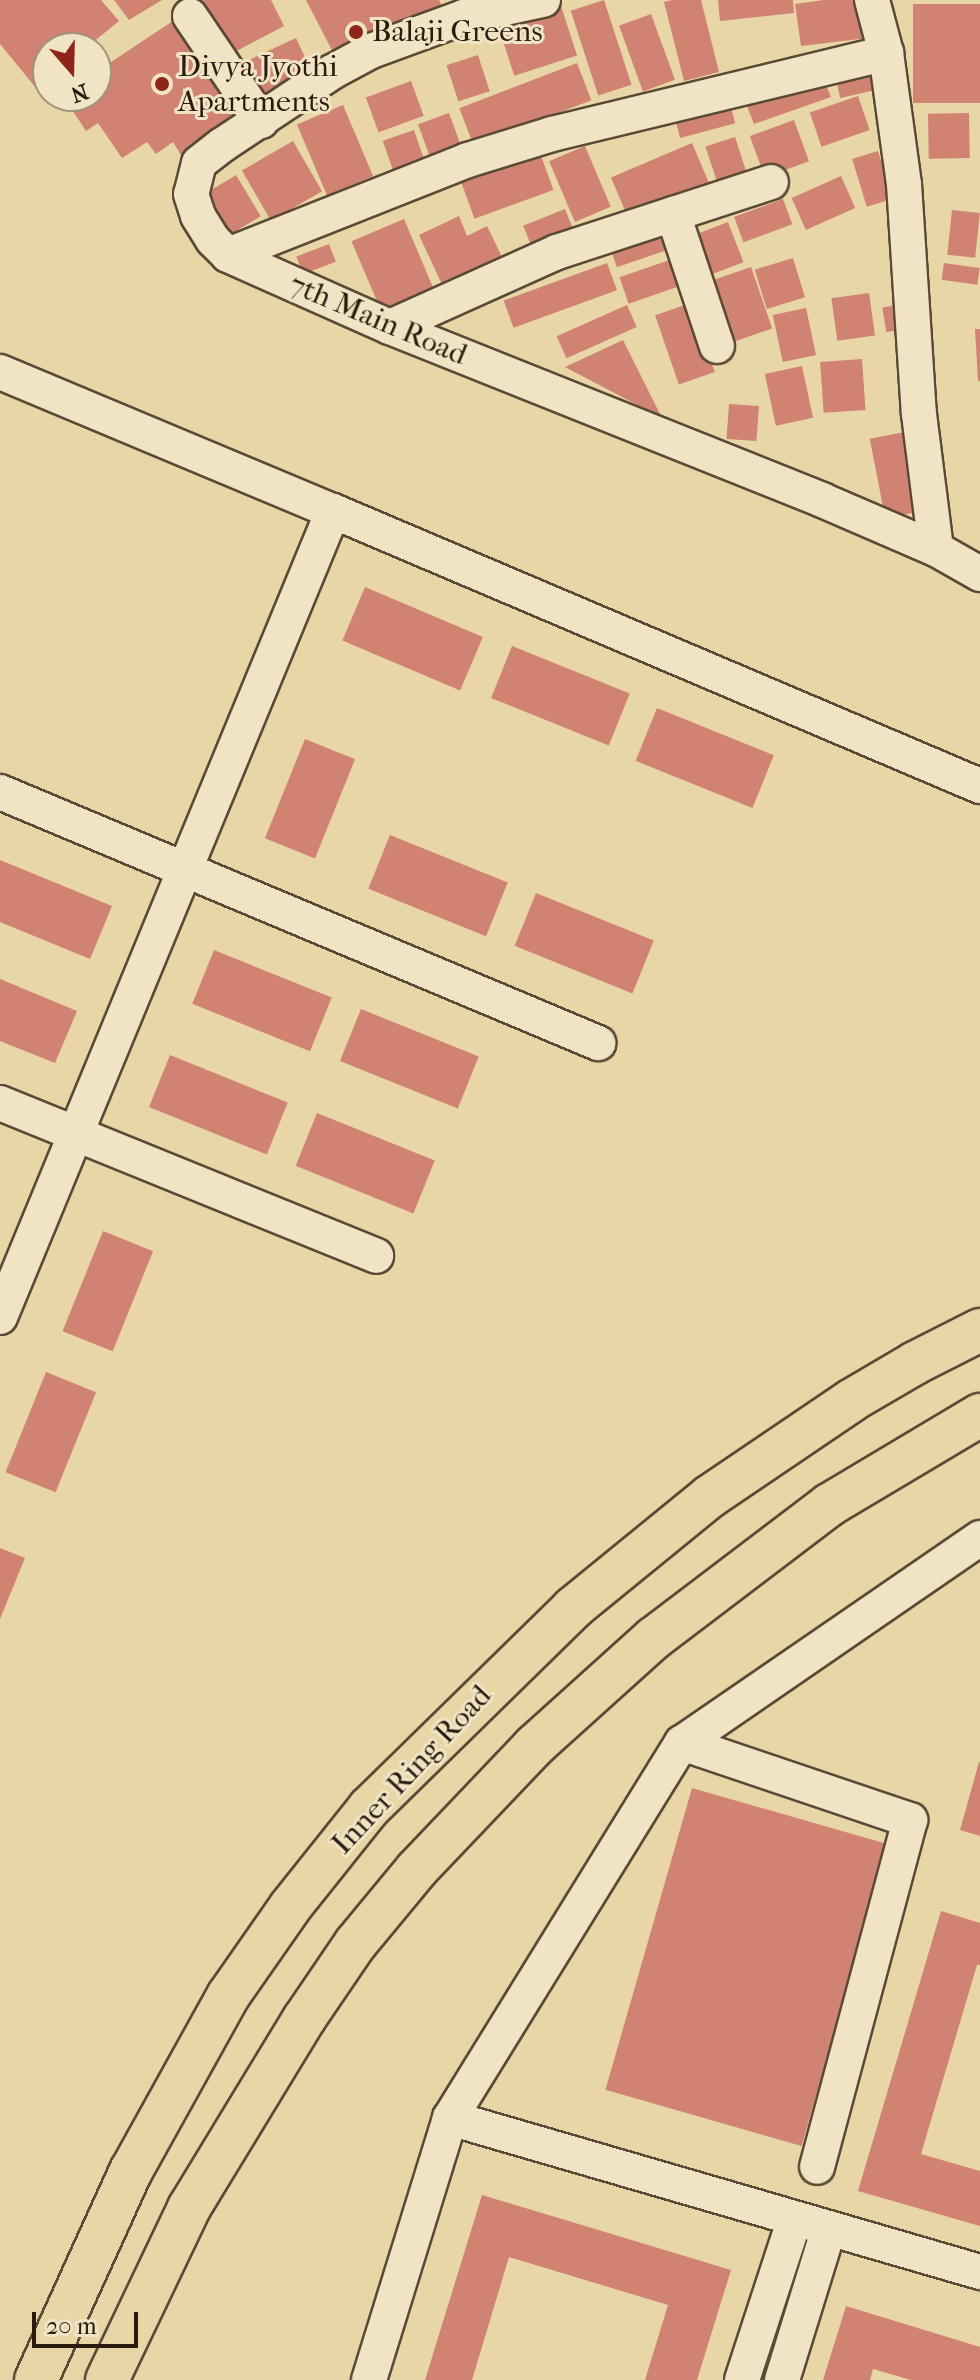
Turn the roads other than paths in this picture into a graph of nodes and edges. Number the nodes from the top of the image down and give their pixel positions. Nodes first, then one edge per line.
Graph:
1 (543, 0) edge
2 (872, 0) edge
3 (190, 16) dead end
4 (886, 53) junction
5 (261, 121) junction
6 (771, 182) dead end
7 (673, 214) junction
8 (228, 255) junction
9 (390, 327) junction
10 (717, 346) dead end
11 (0, 372) edge
12 (333, 511) junction
13 (936, 549) junction
14 (980, 574) edge
15 (980, 786) edge
16 (0, 792) edge
17 (185, 870) junction
18 (598, 1043) dead end
19 (0, 1103) edge
20 (78, 1134) junction
21 (376, 1256) dead end
22 (0, 1317) edge
23 (980, 1330) edge
24 (980, 1415) edge
25 (980, 1538) edge
26 (682, 1743) junction
27 (450, 2118) junction
28 (817, 2167) dead end
29 (795, 2218) junction
30 (829, 2228) junction
31 (980, 2272) edge
32 (36, 2380) edge
33 (107, 2380) edge
34 (369, 2380) edge
35 (742, 2380) edge
36 (782, 2380) edge

1 - 5 street, 7th Main Road
2 - 4 street
3 - 5 street
4 - 8 street
4 - 13 street
5 - 8 street, 7th Main Road
6 - 7 street
7 - 9 street
7 - 10 street
8 - 9 street, 7th Main Road
9 - 13 street, 7th Main Road
11 - 12 street
12 - 15 street
12 - 17 street
13 - 14 street, 7th Main Road
16 - 17 street
17 - 18 street
17 - 20 street
19 - 20 street
20 - 21 street
20 - 22 street
23 - 32 main road, Inner Ring Road
24 - 33 main road
25 - 26 street
26 - 27 street
26 - 28 street
27 - 29 street
27 - 34 street
29 - 30 street
29 - 35 street
30 - 31 street
30 - 36 street

